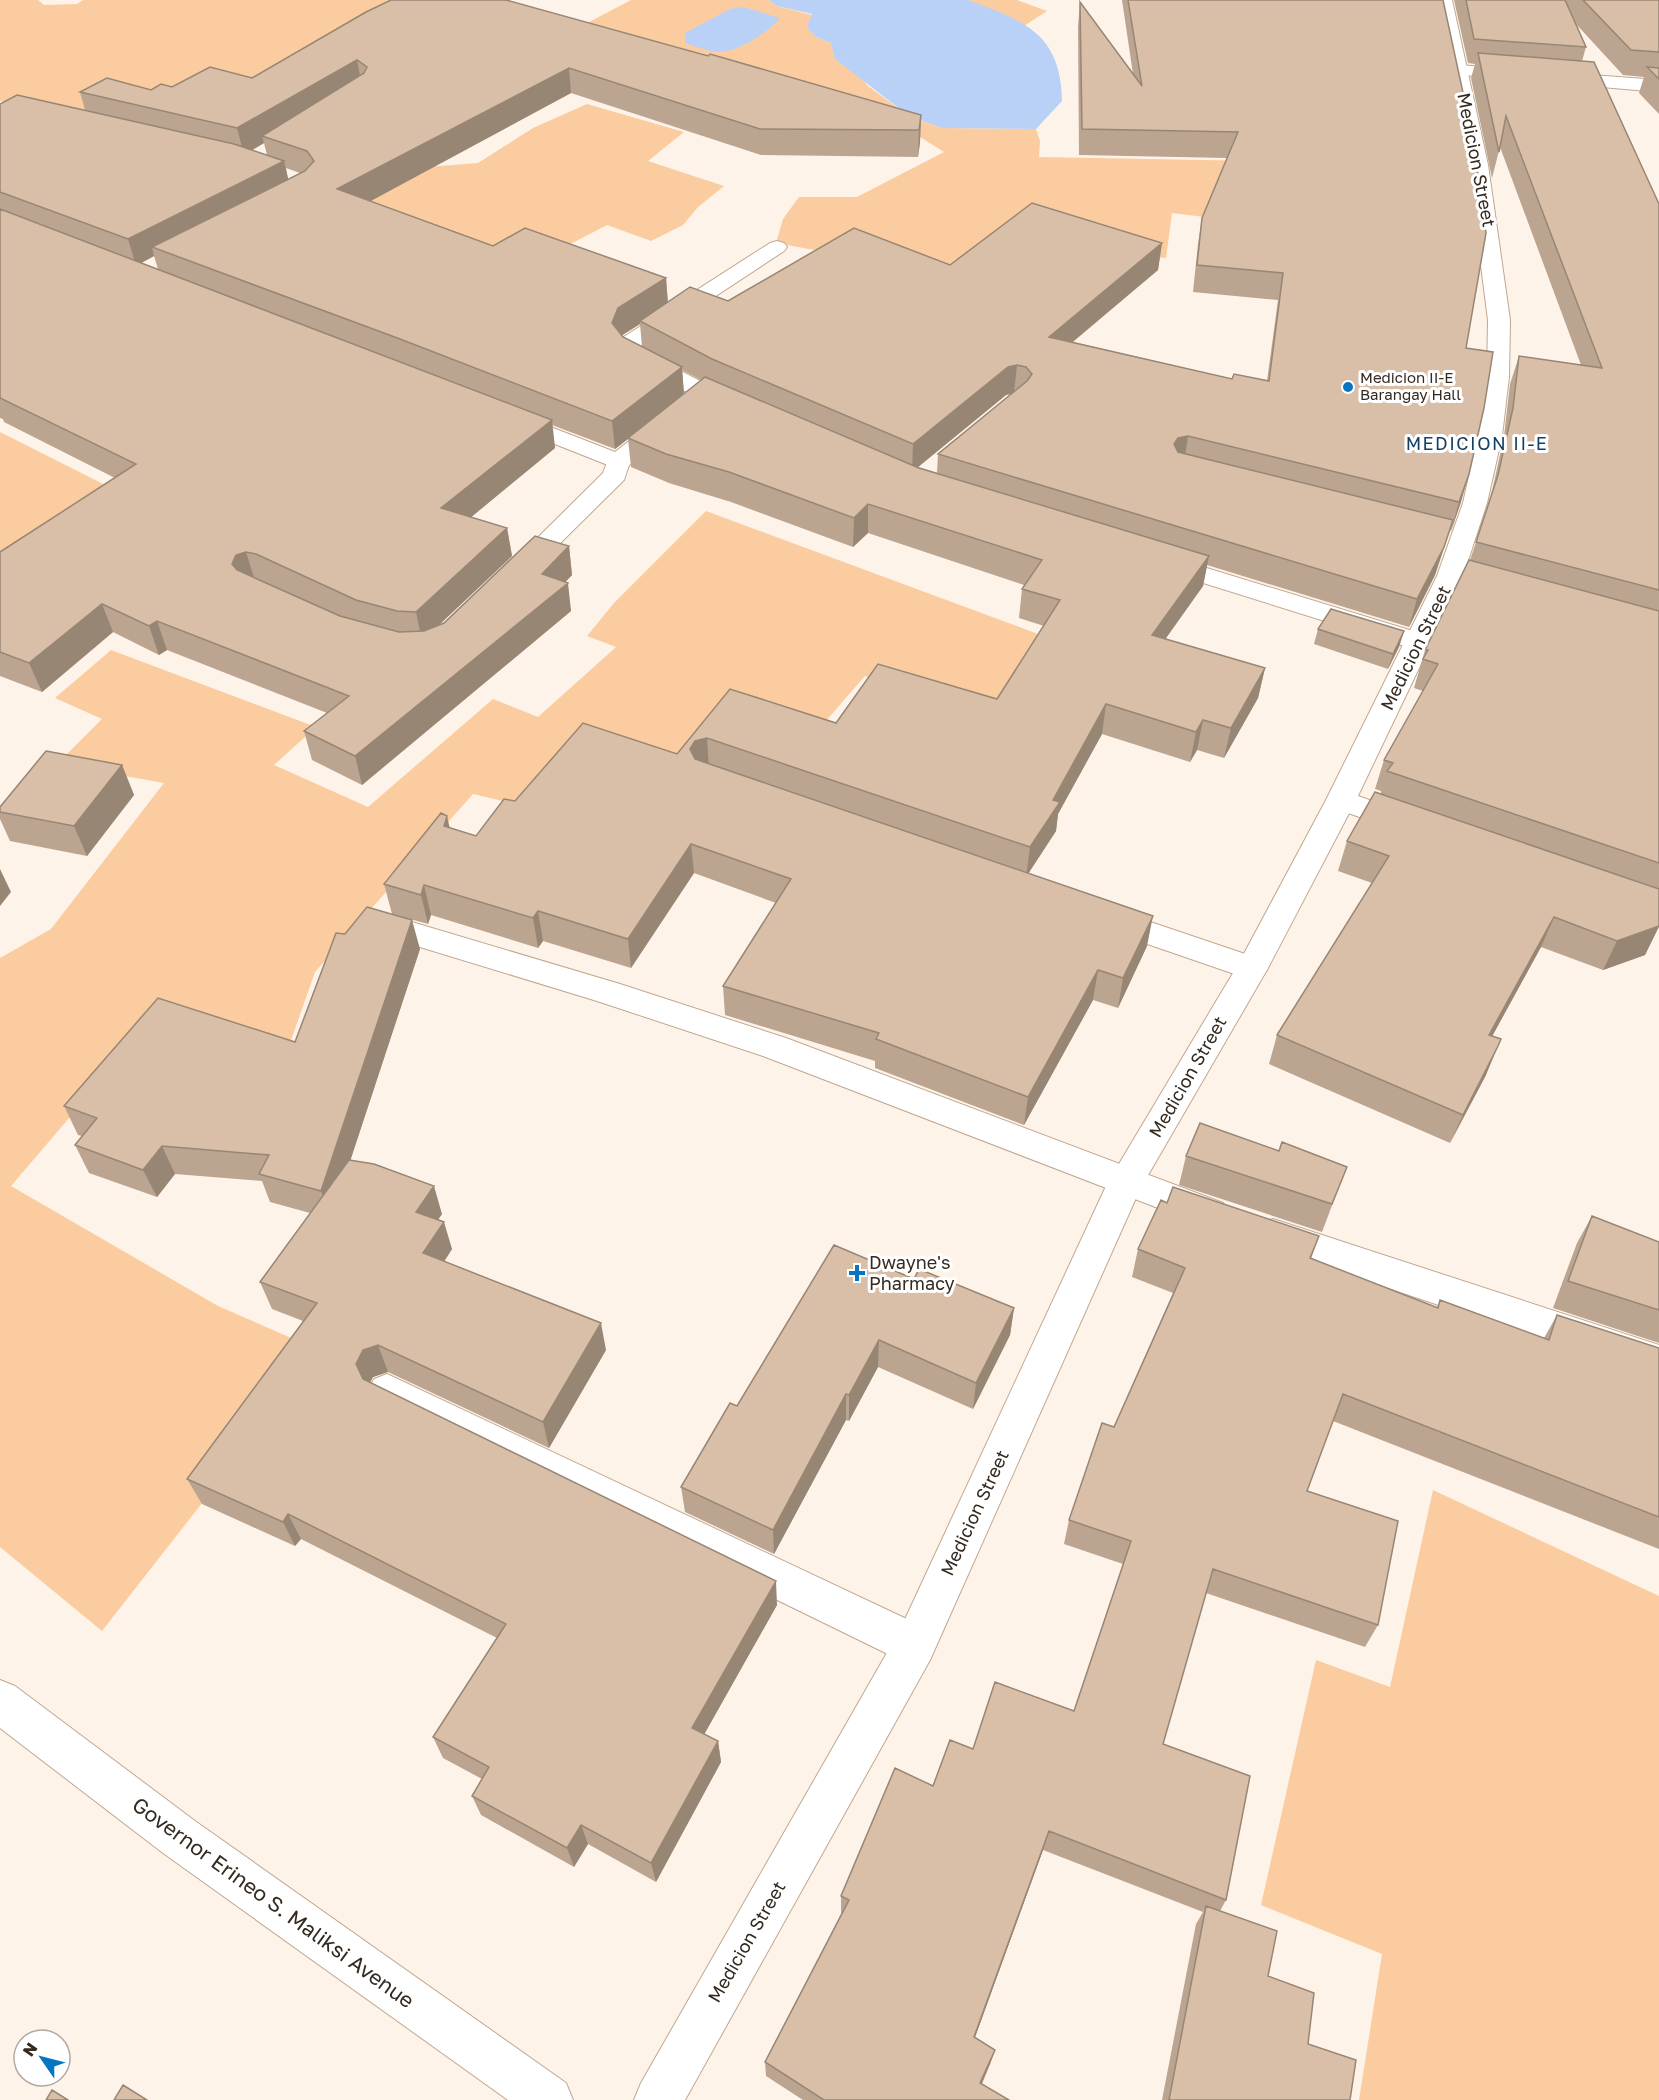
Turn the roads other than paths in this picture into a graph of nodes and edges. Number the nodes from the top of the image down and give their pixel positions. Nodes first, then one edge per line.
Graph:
1 (1443, 0) edge
2 (1458, 70) junction
3 (1659, 86) edge
4 (777, 247) dead end
5 (690, 405) junction
6 (496, 413) edge
7 (759, 418) edge
8 (618, 462) junction
9 (1136, 555) edge
10 (495, 592) edge
11 (1420, 642) junction
12 (1341, 800) junction
13 (1430, 832) edge
14 (1082, 909) edge
15 (385, 925) edge
16 (1252, 968) junction
17 (1125, 1184) junction
18 (1659, 1362) edge
19 (387, 1391) edge
20 (915, 1645) junction
21 (0, 1701) edge
22 (549, 2100) edge
23 (658, 2100) edge

1 - 2 street, Medicion Street
2 - 3 street
2 - 11 street, Medicion Street
4 - 5 street
5 - 7 street
5 - 8 street
6 - 8 street
8 - 10 street
9 - 11 street
11 - 12 street, Medicion Street
12 - 13 street
12 - 16 street, Medicion Street
14 - 16 street
15 - 17 street
16 - 17 street, Medicion Street
17 - 18 street
17 - 20 street, Medicion Street
19 - 20 street
20 - 23 street, Medicion Street
21 - 22 street, Governor Erineo S. Maliksi Avenue

